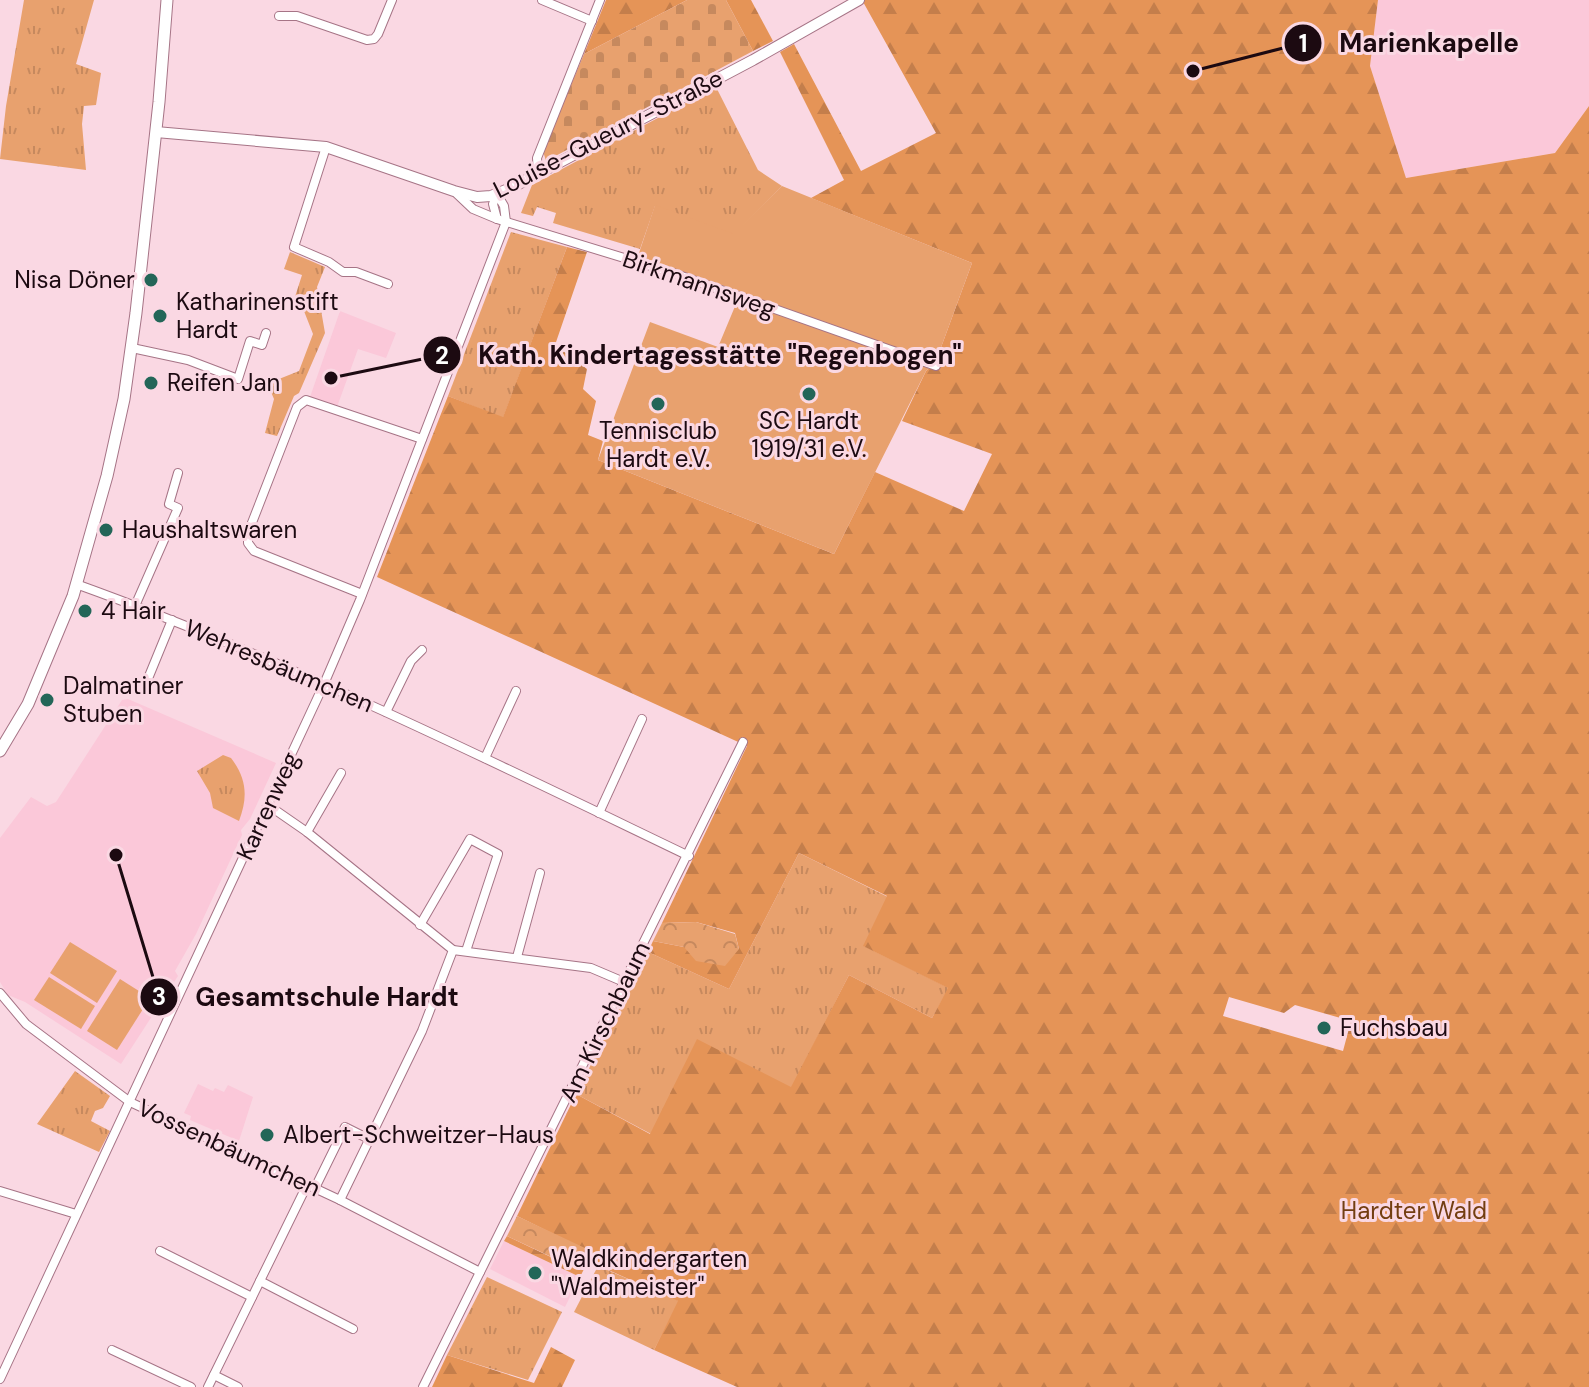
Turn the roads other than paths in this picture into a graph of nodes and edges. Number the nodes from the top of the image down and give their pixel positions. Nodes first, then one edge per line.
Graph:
1 (167, 0) edge
2 (392, 0) edge
3 (542, 0) edge
4 (600, 0) edge
5 (859, 0) edge
6 (279, 16) dead end
7 (592, 21) junction
8 (156, 132) junction
9 (326, 147) junction
10 (538, 174) junction
11 (454, 191) junction
12 (497, 194) junction
13 (502, 220) junction
14 (388, 284) dead end
15 (266, 333) dead end
16 (132, 348) junction
17 (936, 366) dead end
18 (422, 439) junction
19 (178, 473) dead end
20 (76, 584) junction
21 (362, 594) junction
22 (135, 606) junction
23 (172, 620) junction
24 (422, 650) dead end
25 (147, 681) dead end
26 (324, 684) junction
27 (516, 691) dead end
28 (386, 712) junction
29 (642, 719) dead end
30 (743, 742) dead end
31 (0, 751) edge
32 (485, 758) junction
33 (341, 773) dead end
34 (268, 805) junction
35 (599, 813) junction
36 (307, 832) junction
37 (689, 856) junction
38 (540, 873) dead end
39 (420, 925) junction
40 (453, 950) junction
41 (466, 951) junction
42 (517, 957) junction
43 (624, 982) junction
44 (0, 993) edge
45 (130, 1102) junction
46 (369, 1139) junction
47 (311, 1187) junction
48 (0, 1191) edge
49 (340, 1200) junction
50 (76, 1214) junction
51 (160, 1251) dead end
52 (480, 1272) junction
53 (260, 1281) junction
54 (252, 1297) junction
55 (353, 1329) dead end
56 (112, 1350) dead end
57 (214, 1375) junction
58 (0, 1379) edge
59 (191, 1387) edge
60 (208, 1387) edge
61 (238, 1387) edge
62 (423, 1387) edge

1 - 8 main road
2 - 6 street
3 - 7 street
4 - 7 street
5 - 10 street, Louise-Gueury-Straße
7 - 10 street
8 - 9 street, Louise-Gueury-Straße
8 - 16 main road
9 - 11 street, Louise-Gueury-Straße
9 - 14 street
10 - 12 street, Louise-Gueury-Straße
11 - 12 street, Louise-Gueury-Straße
11 - 13 street
12 - 13 street, Karrenweg
13 - 17 street, Birkmannsweg
13 - 18 street, Karrenweg
15 - 16 street
16 - 20 main road
18 - 21 street, Karrenweg
18 - 21 street
19 - 22 street
20 - 22 street, Wehresbäumchen
20 - 31 main road
21 - 26 street, Karrenweg
22 - 23 street, Wehresbäumchen
23 - 25 street, Wehresbäumchen
23 - 26 street, Wehresbäumchen
24 - 28 street, Wehresbäumchen
26 - 28 street, Wehresbäumchen
26 - 34 street, Karrenweg
27 - 32 street
28 - 32 street, Wehresbäumchen
29 - 35 street
30 - 37 street, Am Kirschbaum
32 - 35 street, Wehresbäumchen
33 - 36 street
34 - 36 street
34 - 45 street, Karrenweg
35 - 37 street, Wehresbäumchen
36 - 39 street
37 - 43 street, Am Kirschbaum
38 - 42 street
39 - 40 street
39 - 41 street
40 - 41 street
40 - 46 street
41 - 42 street
42 - 43 street
43 - 52 street, Am Kirschbaum
44 - 45 street, Vossenbäumchen
45 - 47 street, Vossenbäumchen
45 - 50 street, Karrenweg
46 - 47 street
46 - 49 street
47 - 49 street, Vossenbäumchen
47 - 53 street
48 - 50 street
49 - 52 street, Vossenbäumchen
50 - 58 street, Karrenweg
51 - 54 street
52 - 62 street, Am Kirschbaum
53 - 54 street
53 - 55 street
54 - 57 street
56 - 59 street
57 - 60 street
57 - 61 street

